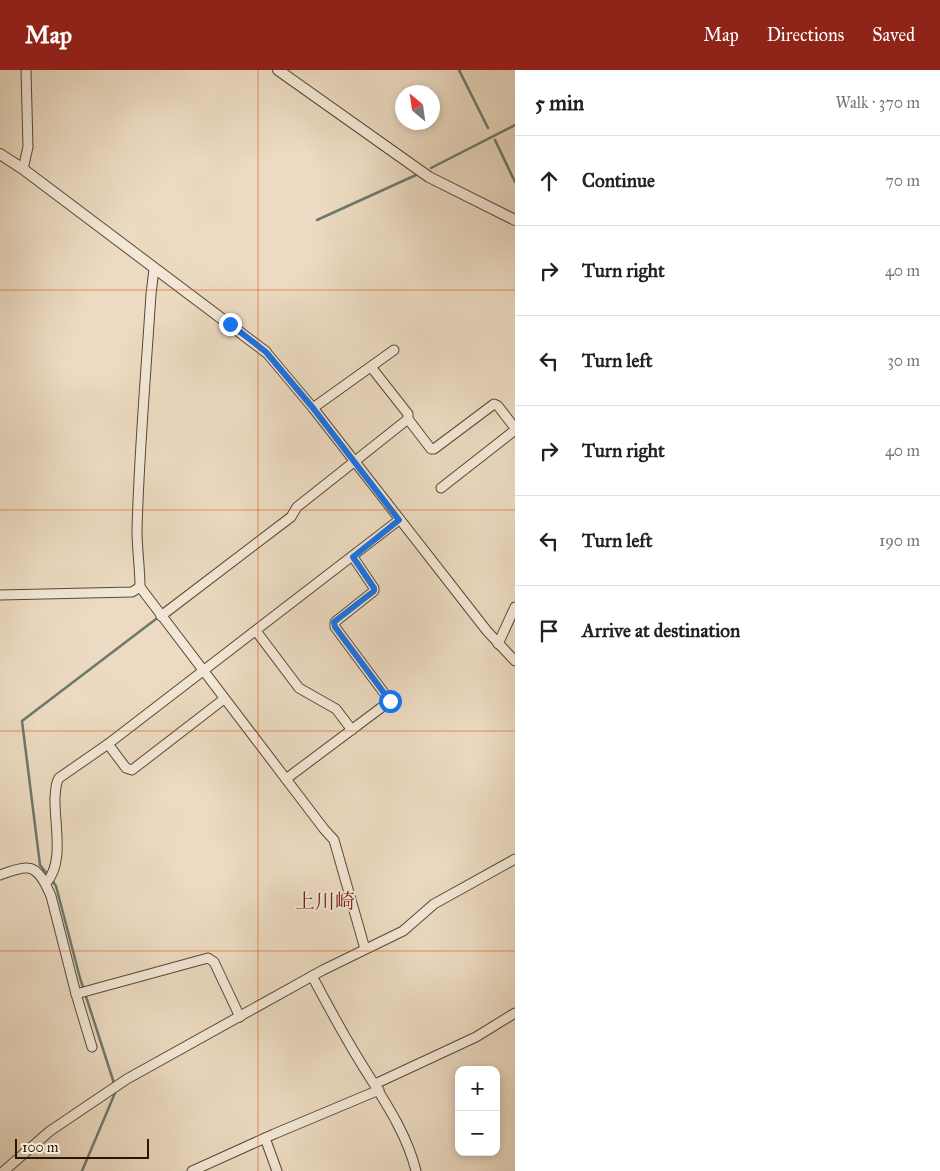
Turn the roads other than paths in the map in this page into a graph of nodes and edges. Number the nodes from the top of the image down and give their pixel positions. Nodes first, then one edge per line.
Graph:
1 (26, 70) edge
2 (278, 70) edge
3 (0, 154) edge
4 (23, 169) junction
5 (515, 220) edge
6 (154, 269) junction
7 (394, 350) dead end
8 (266, 352) joint
9 (371, 368) junction
10 (313, 408) junction
11 (408, 419) junction
12 (515, 429) edge
13 (353, 461) junction
14 (441, 488) dead end
15 (399, 520) junction
16 (353, 557) junction
17 (140, 587) junction
18 (0, 595) edge
19 (515, 607) edge
20 (161, 616) junction
21 (256, 630) junction
22 (498, 644) junction
23 (515, 661) edge
24 (203, 671) junction
25 (224, 699) junction
26 (352, 730) junction
27 (108, 744) junction
28 (286, 779) junction
29 (515, 859) edge
30 (0, 875) edge
31 (46, 883) junction
32 (365, 949) junction
33 (312, 976) junction
34 (76, 994) junction
35 (515, 1012) edge
36 (240, 1017) junction
37 (92, 1047) dead end
38 (377, 1087) junction
39 (265, 1138) junction
40 (4, 1171) edge
41 (192, 1171) edge
42 (277, 1171) edge
43 (416, 1171) edge

1 - 4 street
2 - 5 street
3 - 4 street
4 - 6 street
6 - 8 street
6 - 17 street
7 - 9 street
8 - 10 street
9 - 10 street
9 - 11 street
10 - 13 street
11 - 12 street
11 - 13 street
12 - 14 street
13 - 15 street
13 - 20 street
15 - 16 street
15 - 22 street
16 - 21 street
16 - 26 street
17 - 18 street
17 - 20 street
19 - 22 street
20 - 24 street
21 - 24 street
21 - 26 street
22 - 23 street
24 - 25 street
24 - 27 street
25 - 27 street
25 - 28 street
26 - 28 street
27 - 31 street
28 - 32 street
29 - 32 street
30 - 31 street
31 - 34 street
32 - 33 street
33 - 36 street
33 - 38 street
34 - 36 street
34 - 37 street
35 - 38 street
36 - 40 street
38 - 39 street
38 - 43 street
39 - 41 street
39 - 42 street

